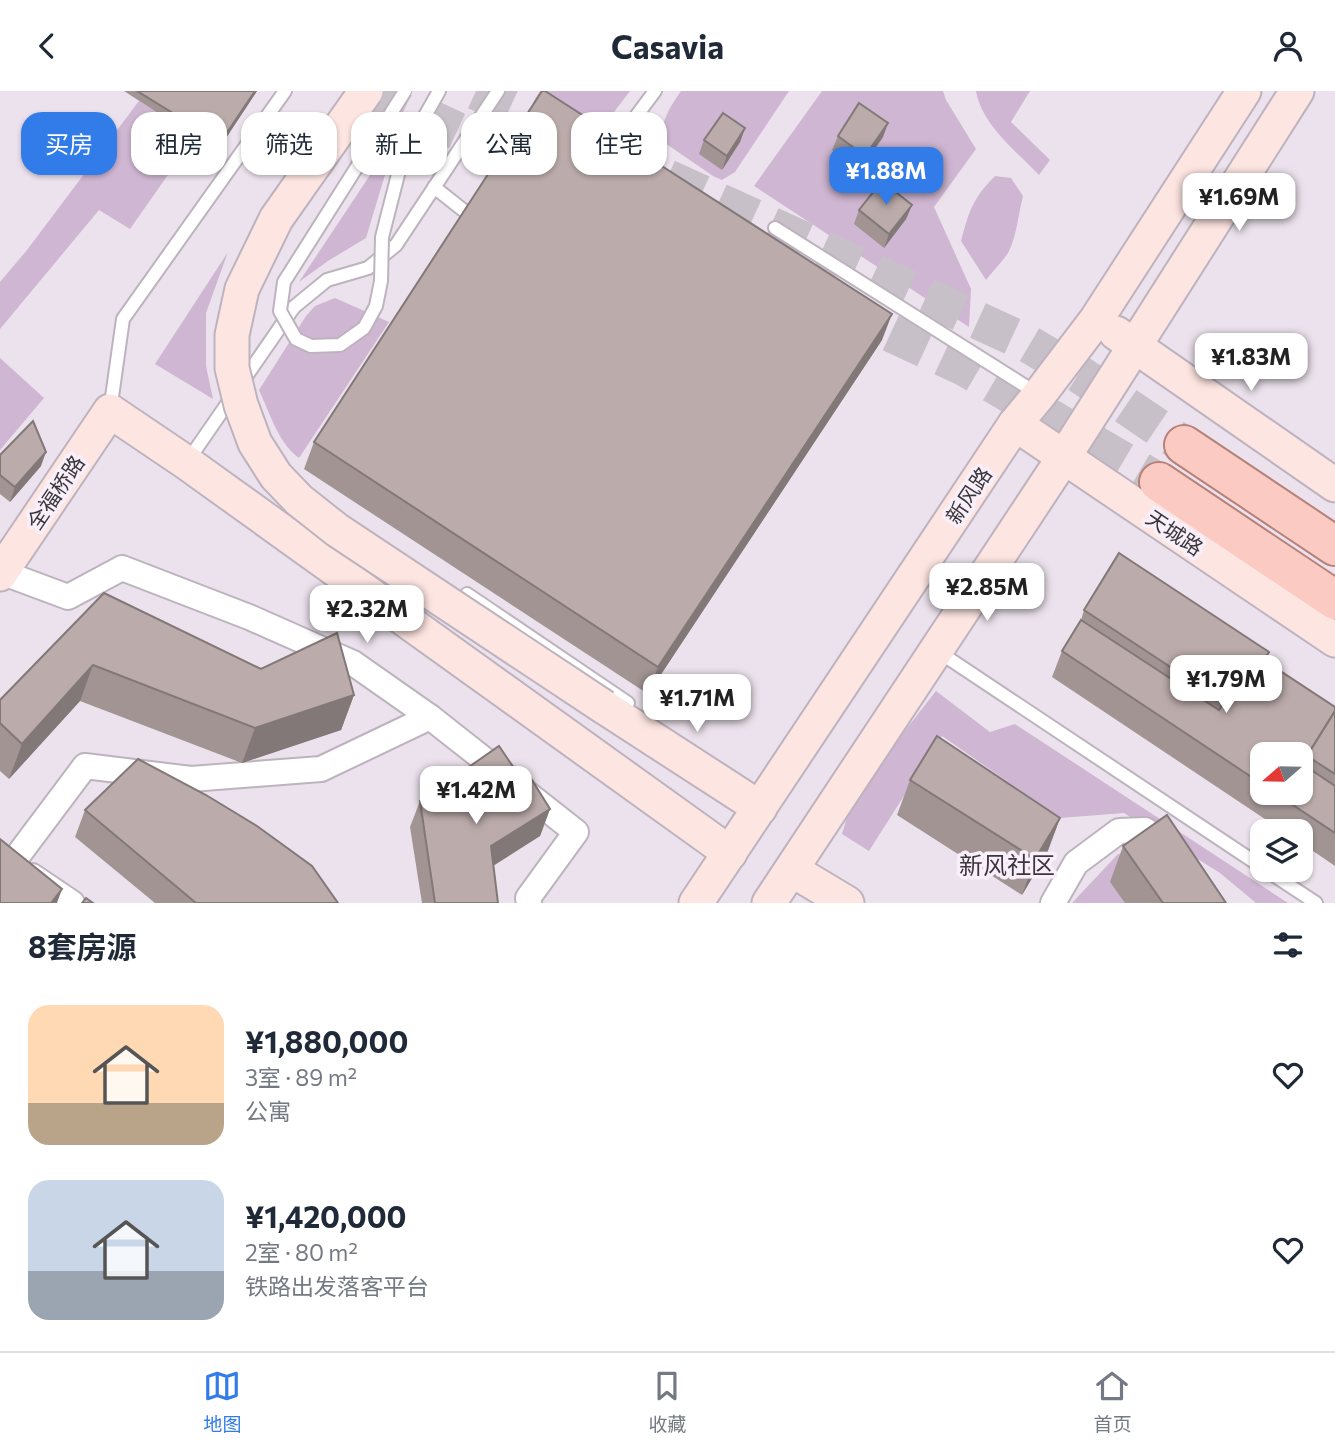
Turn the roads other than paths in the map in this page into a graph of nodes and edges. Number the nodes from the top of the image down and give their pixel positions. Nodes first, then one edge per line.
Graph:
1 (285, 91) edge
2 (366, 91) edge
3 (405, 91) edge
4 (439, 91) edge
5 (498, 91) edge
6 (655, 91) edge
7 (1244, 91) edge
8 (1297, 91) edge
9 (639, 112) edge
10 (434, 187) junction
11 (463, 211) edge
12 (775, 228) dead end
13 (1096, 320) junction
14 (1135, 345) junction
15 (1039, 395) junction
16 (110, 411) junction
17 (1015, 424) junction
18 (1184, 445) tunnel mouth
19 (1064, 457) junction
20 (187, 463) junction
21 (1159, 482) tunnel mouth
22 (1335, 485) edge
23 (1335, 546) edge
24 (1, 573) edge
25 (467, 594) dead end
26 (1335, 600) edge
27 (1335, 641) edge
28 (936, 650) junction
29 (620, 707) junction
30 (430, 717) junction
31 (678, 740) dead end
32 (760, 808) junction
33 (730, 853) junction
34 (6, 858) edge
35 (1250, 859) edge
36 (1186, 863) edge
37 (792, 870) junction
38 (1285, 882) edge
39 (72, 903) edge
40 (529, 903) edge
41 (696, 903) edge
42 (769, 903) edge
43 (847, 903) edge
44 (1053, 903) edge
45 (1316, 903) edge

1 - 16 lane
2 - 29 main road, bridge
3 - 4 lane, bridge
5 - 10 lane
6 - 9 lane
7 - 13 main road, 新风路
8 - 14 main road
10 - 11 lane
10 - 20 lane
12 - 15 lane
13 - 14 main road
13 - 15 main road, 新风路
14 - 19 main road
14 - 22 main road
15 - 17 main road, 新风路
16 - 20 main road
16 - 24 main road, 全福桥路
17 - 19 main road, 天城路
17 - 32 main road, 新风路
18 - 23 main road
19 - 27 main road, 天城路
19 - 28 main road
20 - 33 main road
21 - 26 main road, 天城路
24 - 30 street
25 - 29 lane
28 - 35 lane
28 - 37 main road
29 - 32 main road
30 - 34 street
30 - 40 street
31 - 32 lane
32 - 33 main road, 新风路
33 - 41 main road, 新风路
34 - 39 street
36 - 44 street
37 - 42 main road
37 - 43 main road
38 - 45 lane

